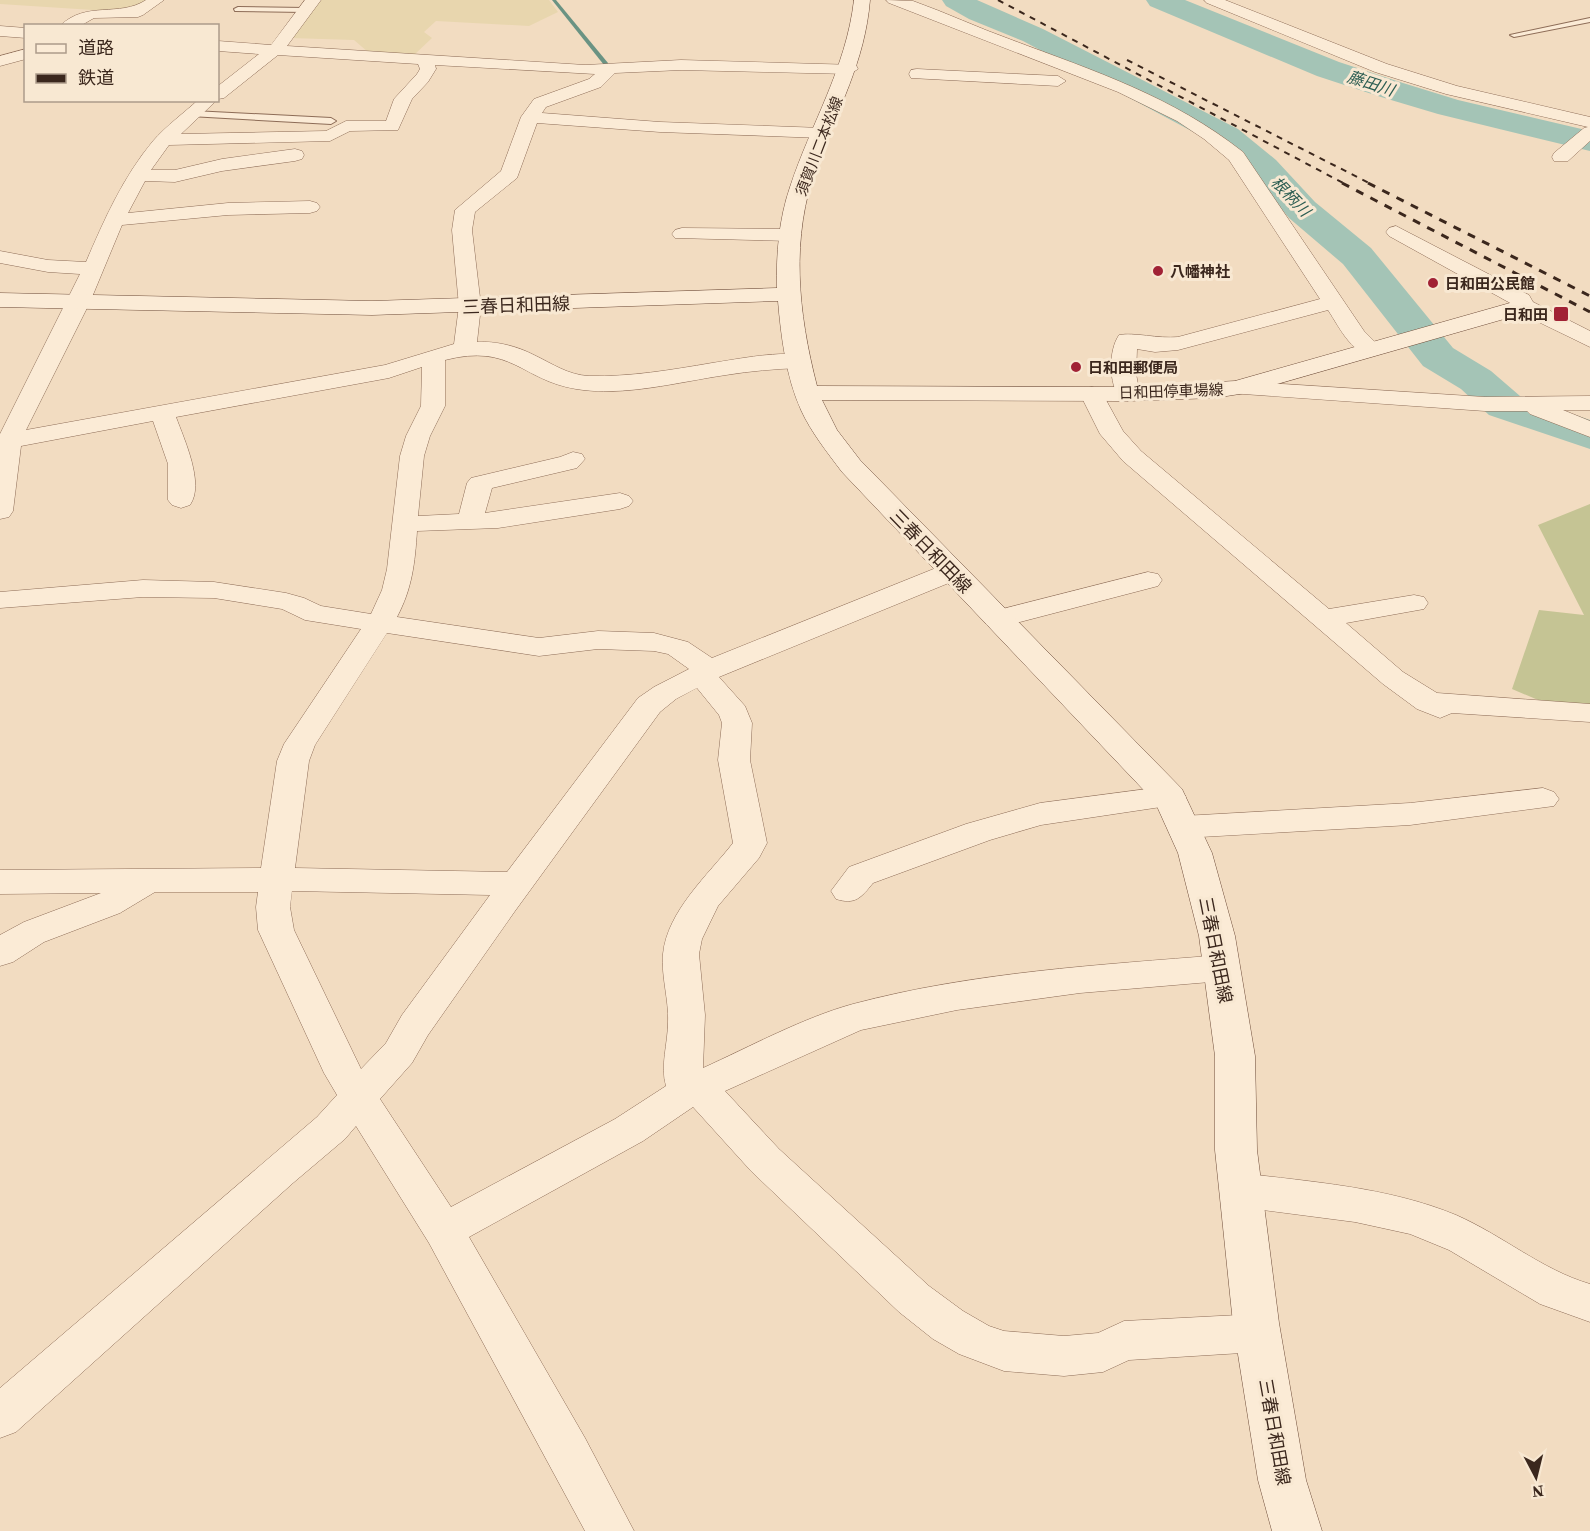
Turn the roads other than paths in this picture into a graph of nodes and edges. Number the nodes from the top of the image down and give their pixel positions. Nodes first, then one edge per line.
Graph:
1 (156, 0) edge
2 (862, 0) edge
3 (894, 0) edge
4 (1212, 0) edge
5 (1258, 2) dead end
6 (309, 5) edge
7 (1231, 8) junction
8 (238, 9) dead end
9 (1590, 20) edge
10 (72, 24) edge
11 (0, 31) edge
12 (24, 33) edge
13 (1514, 35) dead end
14 (24, 46) edge
15 (219, 46) edge
16 (0, 47) edge
17 (273, 50) junction
18 (24, 55) edge
19 (425, 60) junction
20 (0, 61) edge
21 (1044, 66) dead end
22 (850, 69) junction
23 (610, 70) junction
24 (917, 74) dead end
25 (1064, 79) junction
26 (219, 93) edge
27 (207, 102) edge
28 (193, 114) junction
29 (530, 117) junction
30 (331, 121) dead end
31 (1590, 122) edge
32 (392, 126) junction
33 (1590, 132) edge
34 (822, 133) junction
35 (164, 140) junction
36 (1561, 157) dead end
37 (138, 175) junction
38 (310, 207) dead end
39 (114, 220) junction
40 (1396, 232) dead end
41 (682, 234) dead end
42 (791, 235) junction
43 (0, 257) edge
44 (93, 269) junction
45 (787, 294) junction
46 (0, 300) edge
47 (79, 302) junction
48 (1333, 303) junction
49 (470, 306) junction
50 (1524, 306) junction
51 (1590, 340) edge
52 (465, 348) junction
53 (1371, 349) junction
54 (434, 358) junction
55 (799, 361) junction
56 (1237, 388) junction
57 (807, 393) junction
58 (1092, 394) junction
59 (1128, 394) junction
60 (1590, 403) edge
61 (1527, 405) junction
62 (162, 412) junction
63 (1590, 430) edge
64 (4, 441) edge
65 (573, 459) dead end
66 (181, 500) dead end
67 (620, 501) dead end
68 (0, 511) edge
69 (470, 521) junction
70 (404, 524) junction
71 (951, 572) junction
72 (1148, 580) dead end
73 (0, 600) edge
74 (1414, 603) dead end
75 (997, 619) junction
76 (1323, 620) junction
77 (377, 624) junction
78 (706, 672) junction
79 (1590, 713) edge
80 (1543, 799) dead end
81 (1177, 812) junction
82 (277, 879) junction
83 (148, 881) junction
84 (0, 882) edge
85 (516, 884) junction
86 (848, 891) dead end
87 (0, 953) edge
88 (1222, 968) junction
89 (694, 1088) junction
90 (360, 1096) junction
91 (1240, 1190) junction
92 (444, 1231) junction
93 (1590, 1303) edge
94 (1258, 1334) junction
95 (0, 1417) edge
96 (610, 1531) edge
97 (1297, 1531) edge

1 - 10 street
2 - 22 main road, 須賀川二本松線
3 - 25 street
4 - 7 street
5 - 7 street
6 - 8 lane
6 - 17 street
7 - 31 street
9 - 13 lane
11 - 12 street
14 - 16 street
15 - 17 street
17 - 19 street
17 - 26 street
18 - 20 street
19 - 23 street
19 - 32 street
21 - 25 street
22 - 23 street
22 - 34 main road, 須賀川二本松線
23 - 29 street
24 - 25 street
25 - 48 street
27 - 28 street
28 - 30 lane
28 - 35 street
29 - 34 street
29 - 49 street
32 - 35 street
32 - 37 street
33 - 36 street
34 - 42 main road, 須賀川二本松線
35 - 37 street
37 - 39 street
38 - 39 street
39 - 44 street
40 - 50 street
41 - 42 street
42 - 45 main road, 須賀川二本松線
43 - 44 street
44 - 47 street
45 - 49 main road, 三春日和田線
45 - 55 main road, 三春日和田線
46 - 47 main road, 三春日和田線
47 - 49 main road, 三春日和田線
47 - 64 street
48 - 53 street
48 - 59 street
49 - 52 street
50 - 51 street
50 - 53 main road, 日和田停車場線
52 - 54 street
52 - 55 street
53 - 56 main road, 日和田停車場線
54 - 62 street
54 - 70 street
55 - 57 main road, 三春日和田線
56 - 59 main road, 日和田停車場線
56 - 61 street
57 - 58 main road, 日和田停車場線
57 - 71 main road, 三春日和田線
58 - 59 main road, 日和田停車場線
58 - 76 street
60 - 61 street
61 - 63 street
62 - 64 street
62 - 66 street
64 - 68 street
65 - 69 street
67 - 69 street
69 - 70 street
70 - 77 street
71 - 75 main road, 三春日和田線
71 - 78 street
72 - 75 street
73 - 77 street
74 - 76 street
75 - 81 main road, 三春日和田線
76 - 79 street
77 - 78 street
77 - 82 street
78 - 85 street
78 - 89 street
80 - 81 street
81 - 86 street
81 - 88 main road, 三春日和田線
82 - 83 street
82 - 85 street
82 - 90 street
83 - 84 street
83 - 87 street
85 - 90 street
88 - 89 street
88 - 91 main road, 三春日和田線
89 - 92 street
89 - 94 street
90 - 92 street
90 - 95 street
91 - 93 street
91 - 94 main road, 三春日和田線
92 - 96 street
94 - 97 main road, 三春日和田線

